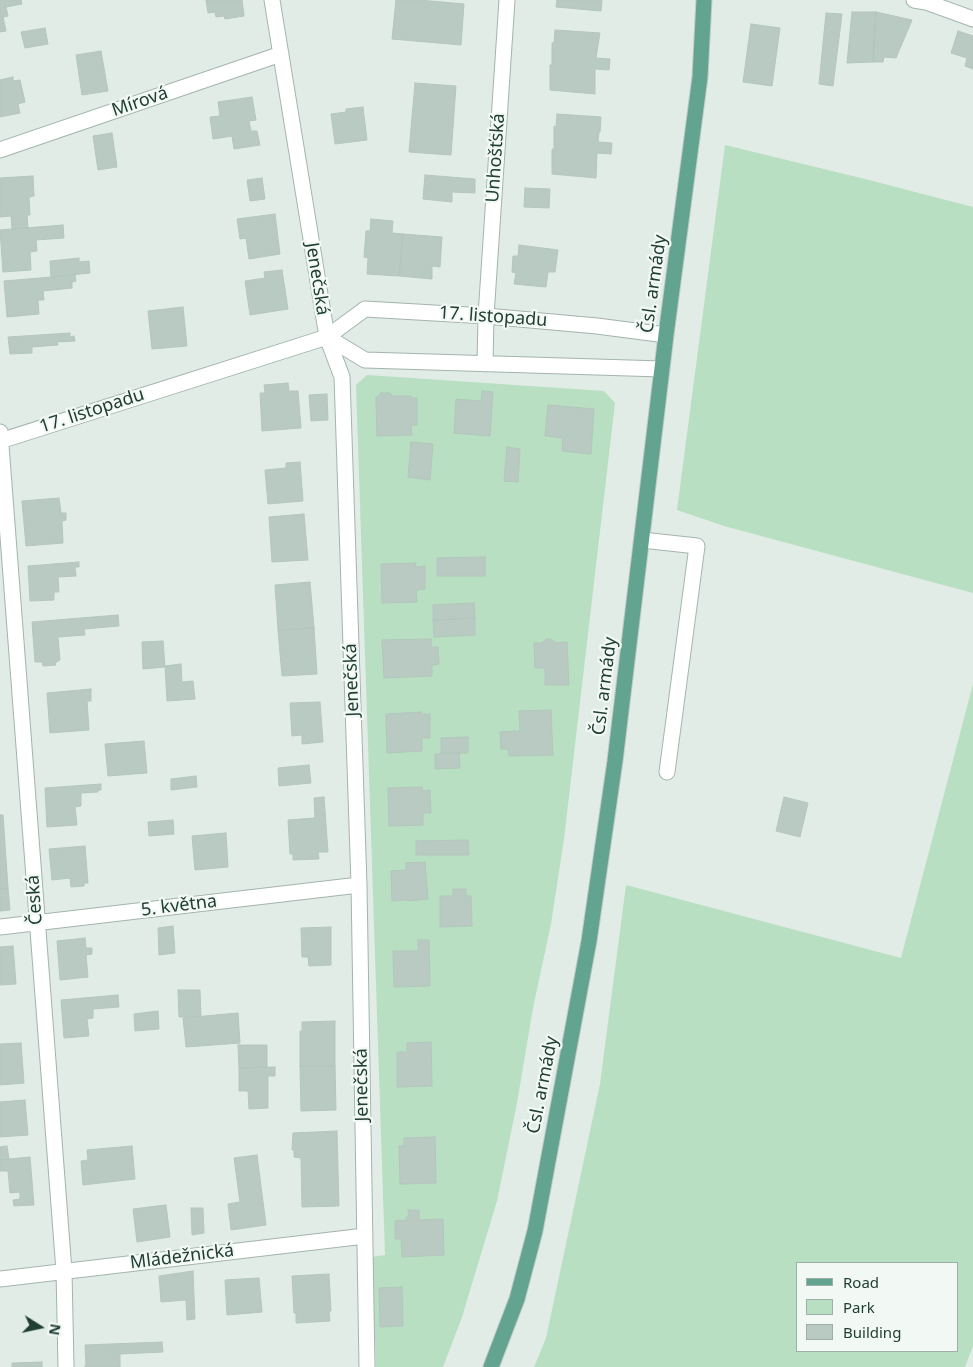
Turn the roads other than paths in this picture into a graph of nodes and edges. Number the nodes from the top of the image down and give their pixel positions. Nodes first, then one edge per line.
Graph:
1 (272, 0) edge
2 (507, 0) edge
3 (704, 0) edge
4 (922, 1) edge
5 (973, 19) edge
6 (281, 54) junction
7 (0, 150) edge
8 (486, 316) junction
9 (666, 335) junction
10 (327, 336) junction
11 (485, 364) junction
12 (662, 369) junction
13 (0, 432) edge
14 (0, 441) edge
15 (642, 540) junction
16 (667, 772) dead end
17 (358, 884) junction
18 (37, 923) junction
19 (0, 927) edge
20 (364, 1236) junction
21 (64, 1271) junction
22 (0, 1279) edge
23 (66, 1367) edge
24 (367, 1367) edge
25 (491, 1367) edge

1 - 6 street, Jenečská
2 - 8 street, Unhošťská
3 - 9 main road, Čsl. armády
4 - 5 street
6 - 7 street, Mírová
6 - 10 street, Jenečská
8 - 9 street, 17. listopadu
8 - 10 street, 17. listopadu
8 - 11 street, Unhošťská
9 - 12 main road, Čsl. armády
10 - 11 street
10 - 14 street, 17. listopadu
10 - 17 street, Jenečská
11 - 12 street
12 - 15 main road, Čsl. armády
13 - 14 street, Česká
14 - 18 street, Česká
15 - 16 street
15 - 25 main road, Čsl. armády
17 - 18 street, 5. května
17 - 20 street, Jenečská
18 - 19 street, 5. května
18 - 21 street, Česká
20 - 21 street, Mládežnická
20 - 24 street, Jenečská
21 - 22 street, Mládežnická
21 - 23 street, Česká

